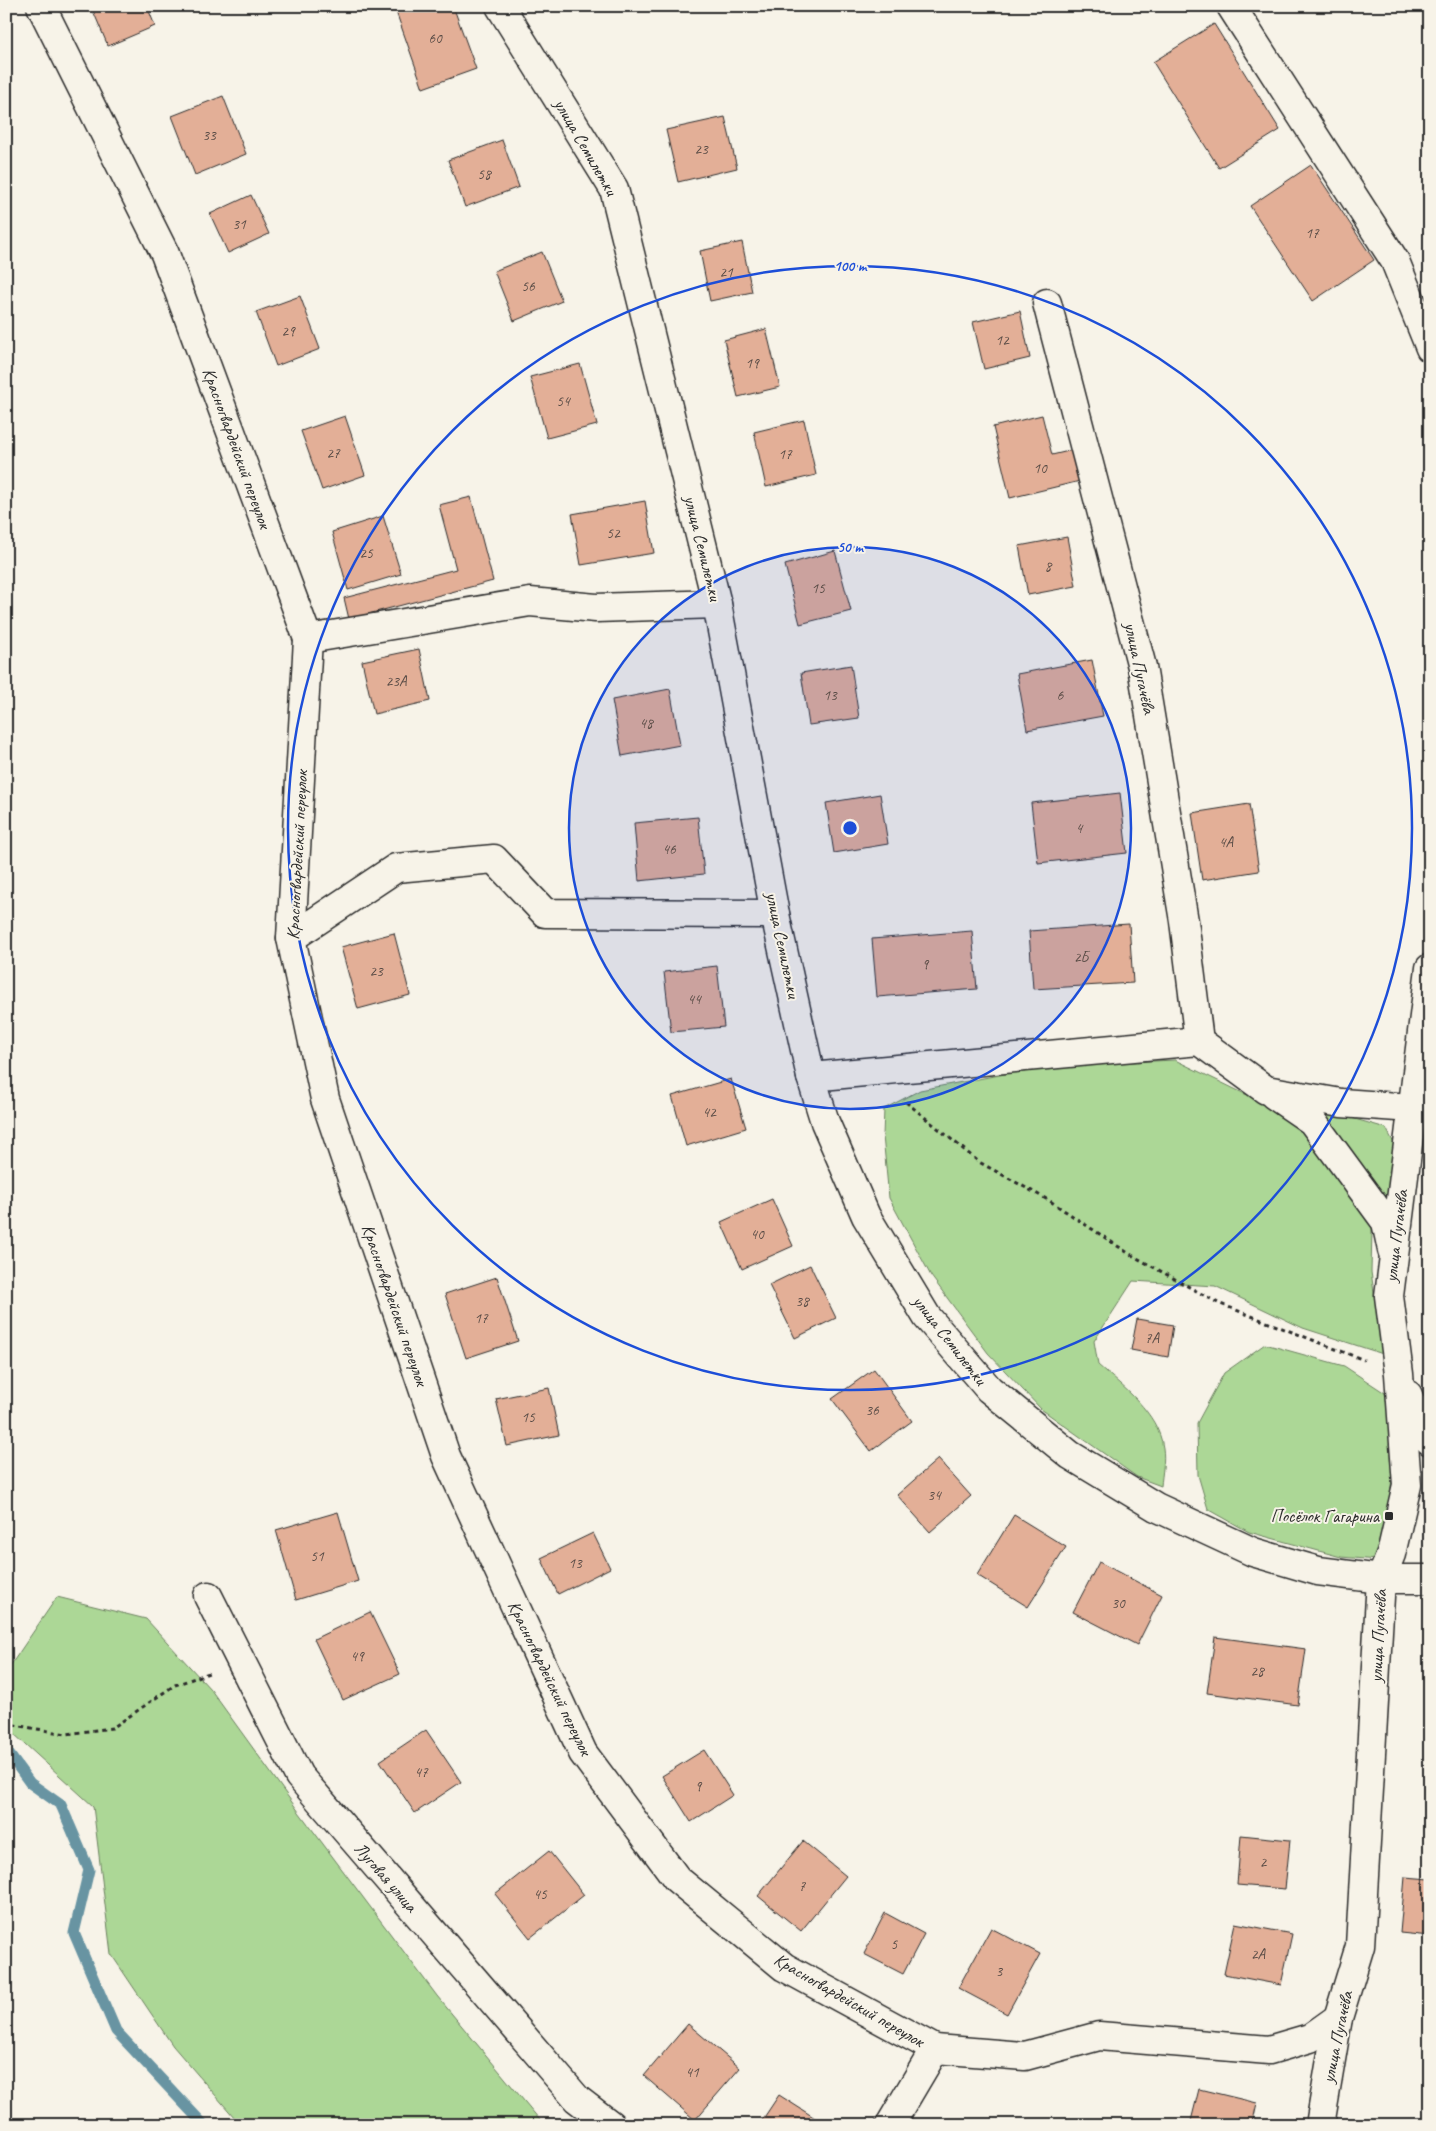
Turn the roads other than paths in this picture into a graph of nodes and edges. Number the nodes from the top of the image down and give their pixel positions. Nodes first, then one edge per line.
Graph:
1 (41, 6) edge
2 (500, 6) edge
3 (1231, 6) edge
4 (1047, 303) dead end
5 (1430, 348) edge
6 (717, 604) junction
7 (308, 639) junction
8 (775, 914) junction
9 (290, 938) junction
10 (1430, 968) edge
11 (1199, 1041) junction
12 (811, 1077) junction
13 (1266, 1090) junction
14 (1412, 1108) junction
15 (1394, 1260) junction
16 (1399, 1374) junction
17 (1430, 1441) edge
18 (1381, 1579) junction
19 (1430, 1579) edge
20 (208, 1596) dead end
21 (1338, 2018) junction
22 (935, 2049) junction
23 (611, 2125) edge
24 (890, 2125) edge
25 (1320, 2125) edge

1 - 7 street, Красногвардейский переулок
2 - 6 street, улица Семилетки
3 - 5 street
4 - 11 street, улица Пугачёва
6 - 7 street
6 - 8 street, улица Семилетки
7 - 9 street, Красногвардейский переулок
8 - 9 street
8 - 12 street, улица Семилетки
9 - 22 street, Красногвардейский переулок
10 - 14 street, улица Пугачёва
11 - 12 street
11 - 13 street
12 - 18 street, улица Семилетки
13 - 14 street
13 - 15 street
14 - 15 street, улица Пугачёва
15 - 16 street, улица Пугачёва
16 - 17 street
16 - 18 street, улица Пугачёва
18 - 19 street, улица Семилетки
18 - 21 street, улица Пугачёва
20 - 23 street, Луговая улица
21 - 22 street, Красногвардейский переулок
21 - 25 street, улица Пугачёва
22 - 24 street

